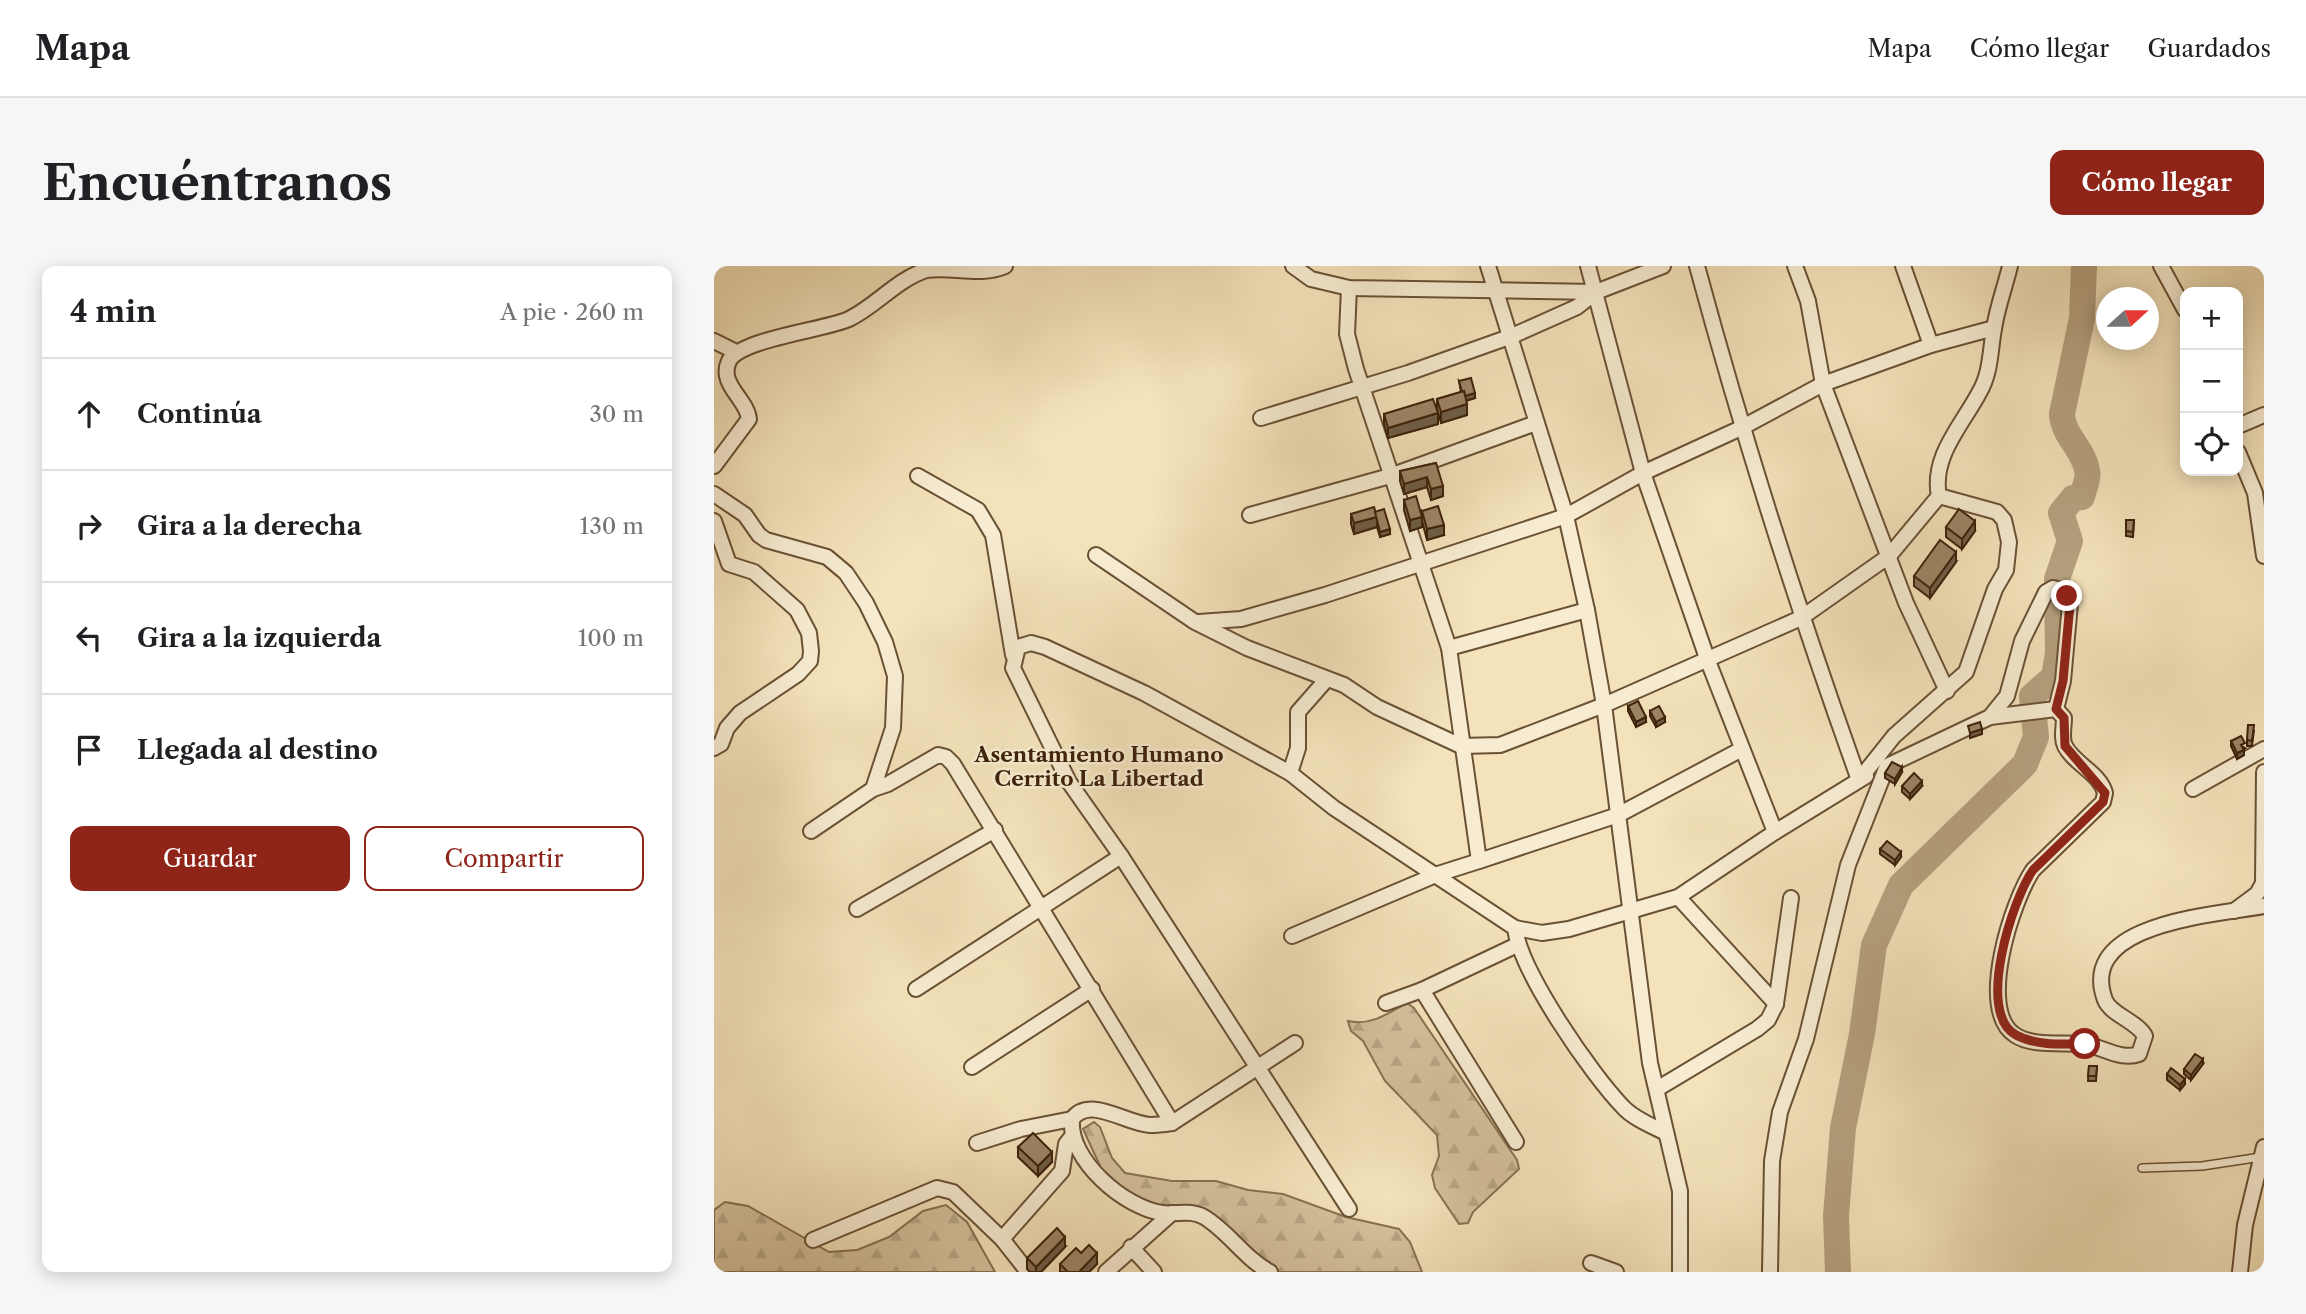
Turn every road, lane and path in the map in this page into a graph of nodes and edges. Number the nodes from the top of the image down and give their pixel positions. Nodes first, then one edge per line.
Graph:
1 (1005, 266) edge
2 (1293, 266) edge
3 (1488, 266) edge
4 (1588, 266) edge
5 (1663, 266) edge
6 (1697, 266) edge
7 (1795, 266) edge
8 (1903, 266) edge
9 (2010, 266) edge
10 (2180, 266) edge
11 (2163, 269) edge
12 (1349, 288) junction
13 (1496, 290) junction
14 (1596, 292) junction
15 (2180, 301) edge
16 (1994, 328) junction
17 (1511, 336) junction
18 (714, 341) edge
19 (1931, 345) junction
20 (736, 352) junction
21 (1823, 384) junction
22 (1362, 386) junction
23 (2264, 415) edge
24 (1261, 418) dead end
25 (1536, 423) junction
26 (2243, 424) edge
27 (1741, 428) junction
28 (2243, 464) edge
29 (714, 466) edge
30 (1643, 473) junction
31 (918, 476) dead end
32 (1390, 476) junction
33 (714, 495) edge
34 (1939, 496) junction
35 (1250, 515) dead end
36 (1566, 516) junction
37 (714, 521) edge
38 (1096, 555) dead end
39 (1889, 556) junction
40 (2264, 556) edge
41 (1418, 562) junction
42 (1587, 610) junction
43 (1801, 618) junction
44 (1195, 622) junction
45 (1448, 648) junction
46 (1013, 655) junction
47 (1708, 661) junction
48 (1327, 679) junction
49 (1947, 691) junction
50 (1604, 705) junction
51 (2056, 709) junction
52 (1990, 718) junction
53 (1461, 746) junction
54 (714, 748) edge
55 (1742, 749) junction
56 (2264, 749) edge
57 (1887, 766) junction
58 (2264, 772) edge
59 (1290, 773) junction
60 (1859, 780) junction
61 (873, 789) junction
62 (2193, 789) dead end
63 (1619, 814) junction
64 (995, 830) junction
65 (811, 831) dead end
66 (1775, 832) junction
67 (1121, 856) junction
68 (1479, 862) junction
69 (1438, 874) junction
70 (1678, 897) junction
71 (1791, 898) dead end
72 (2264, 906) edge
73 (857, 909) dead end
74 (1043, 909) junction
75 (1631, 911) junction
76 (2233, 912) junction
77 (1515, 928) junction
78 (1292, 936) dead end
79 (1517, 945) junction
80 (916, 989) dead end
81 (1092, 989) junction
82 (1422, 990) junction
83 (1387, 1003) dead end
84 (1776, 1004) junction
85 (1295, 1043) dead end
86 (972, 1067) dead end
87 (1256, 1067) junction
88 (1657, 1089) junction
89 (1072, 1119) junction
90 (1172, 1123) junction
91 (1664, 1132) junction
92 (1073, 1135) junction
93 (1516, 1142) dead end
94 (976, 1143) dead end
95 (2263, 1152) edge
96 (2142, 1167) dead end
97 (1349, 1209) dead end
98 (1172, 1213) junction
99 (1002, 1239) junction
100 (813, 1240) dead end
101 (1131, 1247) junction
102 (1591, 1263) dead end
103 (1028, 1272) edge
104 (1106, 1272) edge
105 (1154, 1272) edge
106 (1270, 1272) edge
107 (1616, 1272) edge
108 (1680, 1272) edge
109 (1770, 1272) edge
110 (2240, 1272) edge

1 - 20 street
2 - 12 street
3 - 13 street
4 - 14 street
5 - 14 street
6 - 27 street
7 - 21 street
8 - 19 street
9 - 16 street
10 - 11 street
11 - 15 street
12 - 13 street
12 - 22 street
13 - 14 street
13 - 17 street
14 - 17 street
14 - 30 street
16 - 19 street
16 - 34 street
17 - 22 street
17 - 25 street
18 - 20 street
19 - 21 street
20 - 29 street
21 - 27 street
21 - 39 street
22 - 24 street
22 - 32 street
23 - 26 street
25 - 32 street
25 - 36 street
27 - 30 street
27 - 43 street
28 - 40 street
30 - 36 street
30 - 47 street
31 - 46 street
32 - 35 street
32 - 41 street
33 - 61 street
34 - 39 street
34 - 49 street
36 - 41 street
36 - 42 street
37 - 54 street
38 - 44 street
39 - 43 street
39 - 49 street
41 - 44 street
41 - 45 street
42 - 45 street
42 - 50 street
43 - 47 street
43 - 60 street
44 - 48 street
45 - 53 street
46 - 59 street
46 - 67 street
47 - 50 street
47 - 55 street
48 - 53 street
48 - 59 street
49 - 60 street
50 - 53 street
50 - 63 street
51 - 52 street
51 - 52 street
51 - 76 street
52 - 57 street
53 - 68 street
55 - 63 street
55 - 66 street
56 - 62 street
57 - 60 street
57 - 109 street
58 - 76 street
59 - 69 street
60 - 66 street
61 - 64 street
61 - 65 street
63 - 68 street
63 - 75 street
64 - 73 street
64 - 74 street
66 - 70 street
67 - 74 street
67 - 87 street
68 - 69 street
69 - 77 street
69 - 78 street
70 - 75 street
70 - 84 street
71 - 84 street
72 - 76 street
74 - 80 street
74 - 81 street
75 - 77 street
75 - 88 street
77 - 79 street
79 - 82 street
79 - 91 street
81 - 86 street
81 - 90 street
82 - 83 street
82 - 93 street
84 - 88 street
85 - 87 street
87 - 90 street
87 - 97 street
88 - 91 street
89 - 90 street
89 - 92 street
89 - 94 street
91 - 108 street
92 - 98 street
92 - 99 street
95 - 96 lane
95 - 110 street
98 - 101 street
98 - 106 street
99 - 100 street
99 - 103 street
101 - 104 street
101 - 105 street
102 - 107 street

